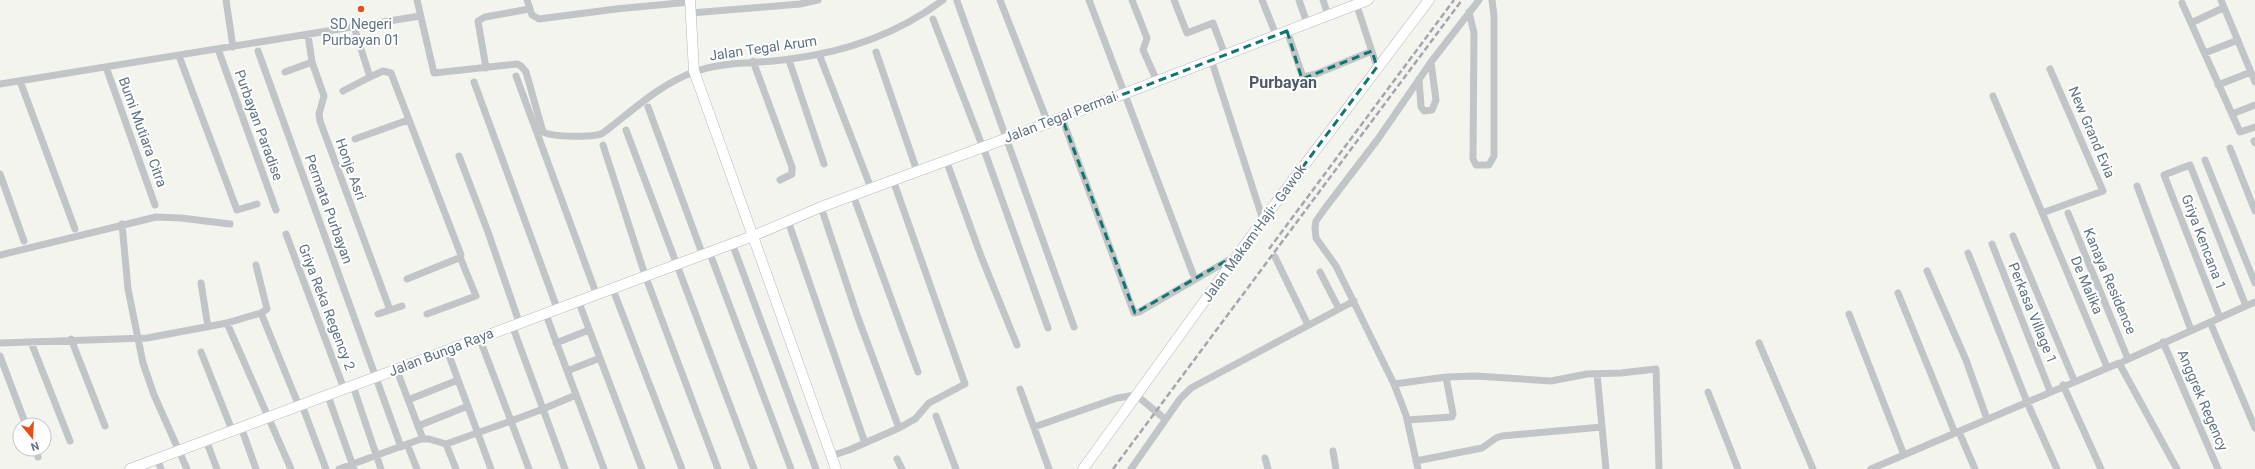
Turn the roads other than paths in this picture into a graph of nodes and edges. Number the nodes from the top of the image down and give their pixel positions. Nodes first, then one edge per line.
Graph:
1 (226, 0) edge
2 (417, 0) edge
3 (527, 0) edge
4 (818, 0) edge
5 (943, 0) edge
6 (1000, 0) edge
7 (1089, 0) edge
8 (1132, 0) edge
9 (1174, 0) edge
10 (1262, 0) edge
11 (1299, 0) edge
12 (1323, 0) edge
13 (1368, 0) edge
14 (1429, 0) edge
15 (1479, 0) edge
16 (1492, 0) edge
17 (2221, 0) edge
18 (690, 1) edge
19 (957, 1) dead end
20 (1356, 2) edge
21 (2182, 3) dead end
22 (530, 8) junction
23 (2223, 8) junction
24 (1469, 12) junction
25 (691, 13) junction
26 (1328, 15) junction
27 (420, 16) junction
28 (933, 19) dead end
29 (1307, 23) junction
30 (2191, 23) junction
31 (354, 27) junction
32 (1287, 31) junction
33 (308, 35) junction
34 (1276, 35) junction
35 (2238, 40) junction
36 (233, 47) junction
37 (218, 50) junction
38 (258, 51) dead end
39 (1372, 51) junction
40 (876, 52) dead end
41 (2205, 53) junction
42 (819, 54) junction
43 (1224, 54) junction
44 (179, 56) junction
45 (789, 60) junction
46 (1211, 60) junction
47 (753, 61) junction
48 (312, 62) junction
49 (1431, 62) junction
50 (106, 67) junction
51 (1377, 67) junction
52 (486, 68) junction
53 (2050, 69) dead end
54 (694, 71) junction
55 (285, 72) dead end
56 (2251, 72) junction
57 (516, 76) dead end
58 (370, 77) junction
59 (1419, 79) junction
60 (20, 81) junction
61 (1157, 81) junction
62 (474, 82) dead end
63 (2255, 82) edge
64 (0, 84) edge
65 (2218, 85) junction
66 (343, 91) dead end
67 (1126, 92) junction
68 (1993, 96) dead end
69 (2255, 105) edge
70 (648, 107) dead end
71 (2232, 114) junction
72 (1062, 118) junction
73 (408, 120) junction
74 (1048, 124) junction
75 (2255, 127) edge
76 (626, 130) dead end
77 (1006, 138) junction
78 (355, 139) dead end
79 (603, 145) dead end
80 (982, 147) junction
81 (2230, 148) dead end
82 (459, 156) dead end
83 (946, 160) junction
84 (2205, 160) dead end
85 (824, 164) dead end
86 (917, 171) junction
87 (0, 174) edge
88 (780, 180) dead end
89 (893, 180) junction
90 (2137, 186) dead end
91 (871, 188) junction
92 (853, 195) junction
93 (257, 204) dead end
94 (155, 205) dead end
95 (821, 207) junction
96 (276, 210) dead end
97 (2255, 211) edge
98 (2042, 213) junction
99 (2068, 213) dead end
100 (1263, 220) junction
101 (788, 221) junction
102 (122, 224) junction
103 (230, 224) dead end
104 (75, 229) dead end
105 (286, 234) dead end
106 (753, 236) junction
107 (2013, 236) dead end
108 (24, 241) dead end
109 (732, 243) junction
110 (1992, 244) dead end
111 (706, 252) junction
112 (1968, 253) dead end
113 (1238, 254) junction
114 (0, 255) edge
115 (460, 257) junction
116 (1275, 257) dead end
117 (675, 264) junction
118 (256, 265) dead end
119 (1927, 271) dead end
120 (1320, 272) dead end
121 (1193, 274) dead end
122 (645, 275) junction
123 (407, 279) dead end
124 (201, 283) dead end
125 (2255, 283) edge
126 (612, 287) junction
127 (596, 293) junction
128 (1898, 293) dead end
129 (578, 300) junction
130 (1354, 301) junction
131 (2255, 302) edge
132 (402, 306) dead end
133 (2246, 306) junction
134 (557, 308) junction
135 (1339, 309) junction
136 (390, 310) junction
137 (545, 312) junction
138 (262, 313) junction
139 (378, 314) dead end
140 (427, 314) dead end
141 (1849, 314) dead end
142 (2220, 318) junction
143 (2210, 322) junction
144 (227, 323) junction
145 (515, 323) junction
146 (1308, 325) junction
147 (208, 327) junction
148 (1074, 327) dead end
149 (1048, 328) dead end
150 (589, 330) junction
151 (2191, 330) junction
152 (479, 337) junction
153 (71, 339) junction
154 (138, 339) junction
155 (31, 342) junction
156 (2163, 342) junction
157 (0, 343) edge
158 (556, 343) junction
159 (1759, 343) dead end
160 (1017, 345) dead end
161 (447, 350) junction
162 (201, 352) dead end
163 (0, 356) edge
164 (600, 358) junction
165 (2128, 359) junction
166 (2120, 363) junction
167 (2107, 367) junction
168 (396, 368) junction
169 (567, 370) junction
170 (918, 372) dead end
171 (1598, 374) junction
172 (377, 376) junction
173 (1446, 377) junction
174 (458, 380) junction
175 (2074, 380) junction
176 (1394, 384) junction
177 (2063, 385) junction
178 (348, 387) junction
179 (1020, 390) dead end
180 (2050, 391) junction
181 (1708, 392) dead end
182 (576, 395) junction
183 (1136, 395) junction
184 (328, 396) junction
185 (408, 400) junction
186 (2027, 402) junction
187 (300, 406) junction
188 (468, 406) junction
189 (543, 409) junction
190 (936, 416) dead end
191 (23, 417) edge
192 (270, 417) junction
193 (1165, 419) junction
194 (1407, 420) junction
195 (1987, 420) junction
196 (510, 421) junction
197 (105, 426) dead end
198 (418, 426) junction
199 (1034, 427) junction
200 (1602, 427) junction
201 (899, 428) junction
202 (2255, 428) edge
203 (236, 429) junction
204 (478, 432) junction
205 (1957, 432) junction
206 (423, 439) junction
207 (206, 440) junction
208 (70, 441) dead end
209 (865, 442) junction
210 (446, 444) junction
211 (404, 446) junction
212 (180, 450) junction
213 (1333, 451) dead end
214 (1904, 455) junction
215 (376, 456) junction
216 (831, 456) junction
217 (1265, 458) dead end
218 (157, 459) junction
219 (898, 459) dead end
220 (1416, 461) junction
221 (1887, 466) edge
222 (353, 467) edge
223 (130, 469) edge
224 (161, 469) edge
225 (187, 469) edge
226 (217, 469) edge
227 (256, 469) edge
228 (291, 469) edge
229 (326, 469) edge
230 (339, 469) edge
231 (381, 469) edge
232 (417, 469) edge
233 (456, 469) edge
234 (491, 469) edge
235 (529, 469) edge
236 (565, 469) edge
237 (604, 469) edge
238 (642, 469) edge
239 (682, 469) edge
240 (718, 469) edge
241 (754, 469) edge
242 (791, 469) edge
243 (816, 469) edge
244 (836, 469) edge
245 (902, 469) edge
246 (956, 469) edge
247 (1049, 469) edge
248 (1083, 469) edge
249 (1131, 469) edge
250 (1268, 469) edge
251 (1336, 469) edge
252 (1418, 469) edge
253 (1606, 469) edge
254 (1659, 469) edge
255 (1738, 469) edge
256 (1813, 469) edge
257 (1871, 469) edge
258 (1975, 469) edge
259 (2057, 469) edge
260 (2101, 469) edge
261 (2177, 469) edge
262 (2218, 469) edge

1 - 36 street
2 - 27 street
3 - 22 street
4 - 25 street
5 - 42 street, Jalan Tegal Arum
6 - 74 street
7 - 67 street
8 - 61 street
9 - 43 street
10 - 34 street
11 - 29 street
12 - 26 street
13 - 20 street, Jalan Tegal Permai
14 - 51 street, Jalan Makam Haji - Gawok
15 - 24 street
16 - 24 street
17 - 23 street
18 - 22 street
18 - 25 street
19 - 77 street
20 - 26 street, Jalan Tegal Permai
20 - 39 street
21 - 30 street
22 - 52 street
23 - 30 street
23 - 35 street
24 - 49 street
25 - 54 street
26 - 29 street, Jalan Tegal Permai
27 - 31 street
27 - 52 street
28 - 80 street
29 - 32 street, Jalan Tegal Permai
30 - 41 street
31 - 33 street
31 - 58 street
32 - 34 street, Jalan Tegal Permai
32 - 39 street
33 - 36 street
33 - 48 street, Honje Asri
34 - 43 street, Jalan Tegal Permai
35 - 41 street
35 - 56 street
36 - 37 street
37 - 44 street
37 - 96 street, Purbayan Paradise
38 - 172 street, Permata Purbayan
39 - 51 street
40 - 86 street
41 - 65 street
42 - 45 street, Jalan Tegal Arum
42 - 91 street
43 - 46 street, Jalan Tegal Permai
44 - 50 street
44 - 93 street
45 - 47 street, Jalan Tegal Arum
45 - 85 street
46 - 61 street, Jalan Tegal Permai
46 - 100 street
47 - 54 street, Jalan Tegal Arum
47 - 88 street
48 - 55 street
48 - 136 street, Honje Asri
49 - 59 street
49 - 59 street
50 - 60 street
50 - 94 street, Bumi Mutiara Citra
51 - 100 street, Jalan Makam Haji - Gawok
52 - 54 street
53 - 98 street, New Grand Evia
54 - 106 street
56 - 63 street
56 - 65 street
57 - 127 street
58 - 66 street
58 - 73 street
59 - 130 street
60 - 64 street
60 - 104 street
61 - 67 street, Jalan Tegal Permai
62 - 134 street
65 - 71 street
67 - 72 street, Jalan Tegal Permai
67 - 121 street
68 - 98 street, De Malika
69 - 71 street
70 - 111 street
71 - 75 street
72 - 74 street, Jalan Tegal Permai
72 - 113 street
73 - 78 street
73 - 115 street
74 - 77 street, Jalan Tegal Permai
76 - 117 street
77 - 80 street, Jalan Tegal Permai
77 - 148 street
79 - 122 street
80 - 83 street, Jalan Tegal Permai
80 - 149 street
81 - 97 street
82 - 145 street
83 - 86 street, Jalan Tegal Permai
83 - 160 street
84 - 125 street
86 - 89 street, Jalan Tegal Permai
87 - 108 street
89 - 91 street, Jalan Tegal Permai
89 - 201 street
90 - 151 street
91 - 92 street, Jalan Tegal Permai
92 - 95 street, Jalan Tegal Permai
92 - 170 street
95 - 101 street, Jalan Tegal Permai
95 - 201 street
98 - 167 street, De Malika
99 - 165 street, Kanaya Residence
100 - 113 street, Jalan Makam Haji - Gawok
101 - 106 street, Jalan Tegal Permai
101 - 209 street
102 - 103 street
102 - 114 street
102 - 154 street
105 - 178 street, Griya Reka Regency 2
106 - 109 street, Jalan Bunga Raya
106 - 216 street
107 - 175 street
109 - 111 street, Jalan Bunga Raya
109 - 243 street
110 - 180 street, Perkasa Village 1
111 - 117 street, Jalan Bunga Raya
111 - 242 street
112 - 186 street
113 - 183 street, Jalan Makam Haji - Gawok
115 - 123 street
115 - 140 street
116 - 146 street
117 - 122 street, Jalan Bunga Raya
117 - 241 street
118 - 138 street
119 - 195 street
120 - 135 street
122 - 126 street, Jalan Bunga Raya
122 - 240 street
124 - 147 street
126 - 127 street, Jalan Bunga Raya
126 - 239 street
127 - 129 street, Jalan Bunga Raya
128 - 205 street
129 - 134 street, Jalan Bunga Raya
129 - 150 street
130 - 135 street
130 - 176 street
131 - 133 street
132 - 136 street
133 - 142 street
133 - 142 street, Griya Kencana 1
134 - 137 street, Jalan Bunga Raya
135 - 146 street
136 - 139 street
137 - 145 street, Jalan Bunga Raya
137 - 158 street
138 - 144 street
138 - 187 street
141 - 214 street
142 - 143 street
143 - 151 street
143 - 202 street
144 - 147 street
144 - 192 street
145 - 152 street, Jalan Bunga Raya
145 - 189 street
146 - 193 street
147 - 154 street
150 - 158 street
150 - 164 street
151 - 156 street
152 - 161 street, Jalan Bunga Raya
152 - 196 street
153 - 154 street
153 - 155 street
153 - 197 street
154 - 212 street
155 - 157 street
155 - 208 street
156 - 165 street
156 - 262 street, Anggrek Regency
158 - 169 street
159 - 256 street
161 - 168 street, Jalan Bunga Raya
161 - 174 street
162 - 203 street
163 - 191 street
164 - 169 street
164 - 238 street
165 - 166 street
166 - 167 street
166 - 261 street
167 - 175 street
168 - 172 street, Jalan Bunga Raya
168 - 185 street
169 - 182 street
171 - 173 street
171 - 200 street
171 - 254 street
172 - 178 street, Jalan Bunga Raya
172 - 211 street, Permata Purbayan
173 - 176 street
173 - 194 street
174 - 185 street
174 - 188 street
175 - 177 street
176 - 194 street
177 - 180 street
177 - 260 street
178 - 184 street, Jalan Bunga Raya
178 - 215 street, Griya Reka Regency 2
179 - 199 street
180 - 186 street
181 - 255 street
182 - 189 street
182 - 237 street
183 - 193 street
183 - 199 street
183 - 248 street, Jalan Makam Haji - Gawok
184 - 187 street, Jalan Bunga Raya
184 - 222 street
185 - 198 street
186 - 195 street
186 - 259 street
187 - 192 street, Jalan Bunga Raya
187 - 229 street
188 - 198 street
188 - 204 street
189 - 196 street
189 - 236 street
190 - 246 street
192 - 203 street, Jalan Bunga Raya
192 - 228 street
193 - 249 street
194 - 220 street
195 - 205 street
196 - 204 street
196 - 235 street
198 - 206 street
199 - 247 street
200 - 220 street
200 - 253 street
201 - 209 street
203 - 207 street, Jalan Bunga Raya
203 - 227 street
204 - 210 street
204 - 234 street
205 - 214 street
205 - 258 street
206 - 210 street
206 - 211 street
207 - 212 street, Jalan Bunga Raya
207 - 226 street
209 - 216 street
210 - 233 street
211 - 215 street
211 - 232 street, Permata Purbayan
212 - 218 street, Jalan Bunga Raya
212 - 225 street
213 - 251 street
214 - 221 street
215 - 222 street
215 - 231 street, Griya Reka Regency 2
216 - 244 street
217 - 250 street
218 - 223 street, Jalan Bunga Raya
218 - 224 street
219 - 245 street
220 - 252 street
221 - 257 street
222 - 230 street

